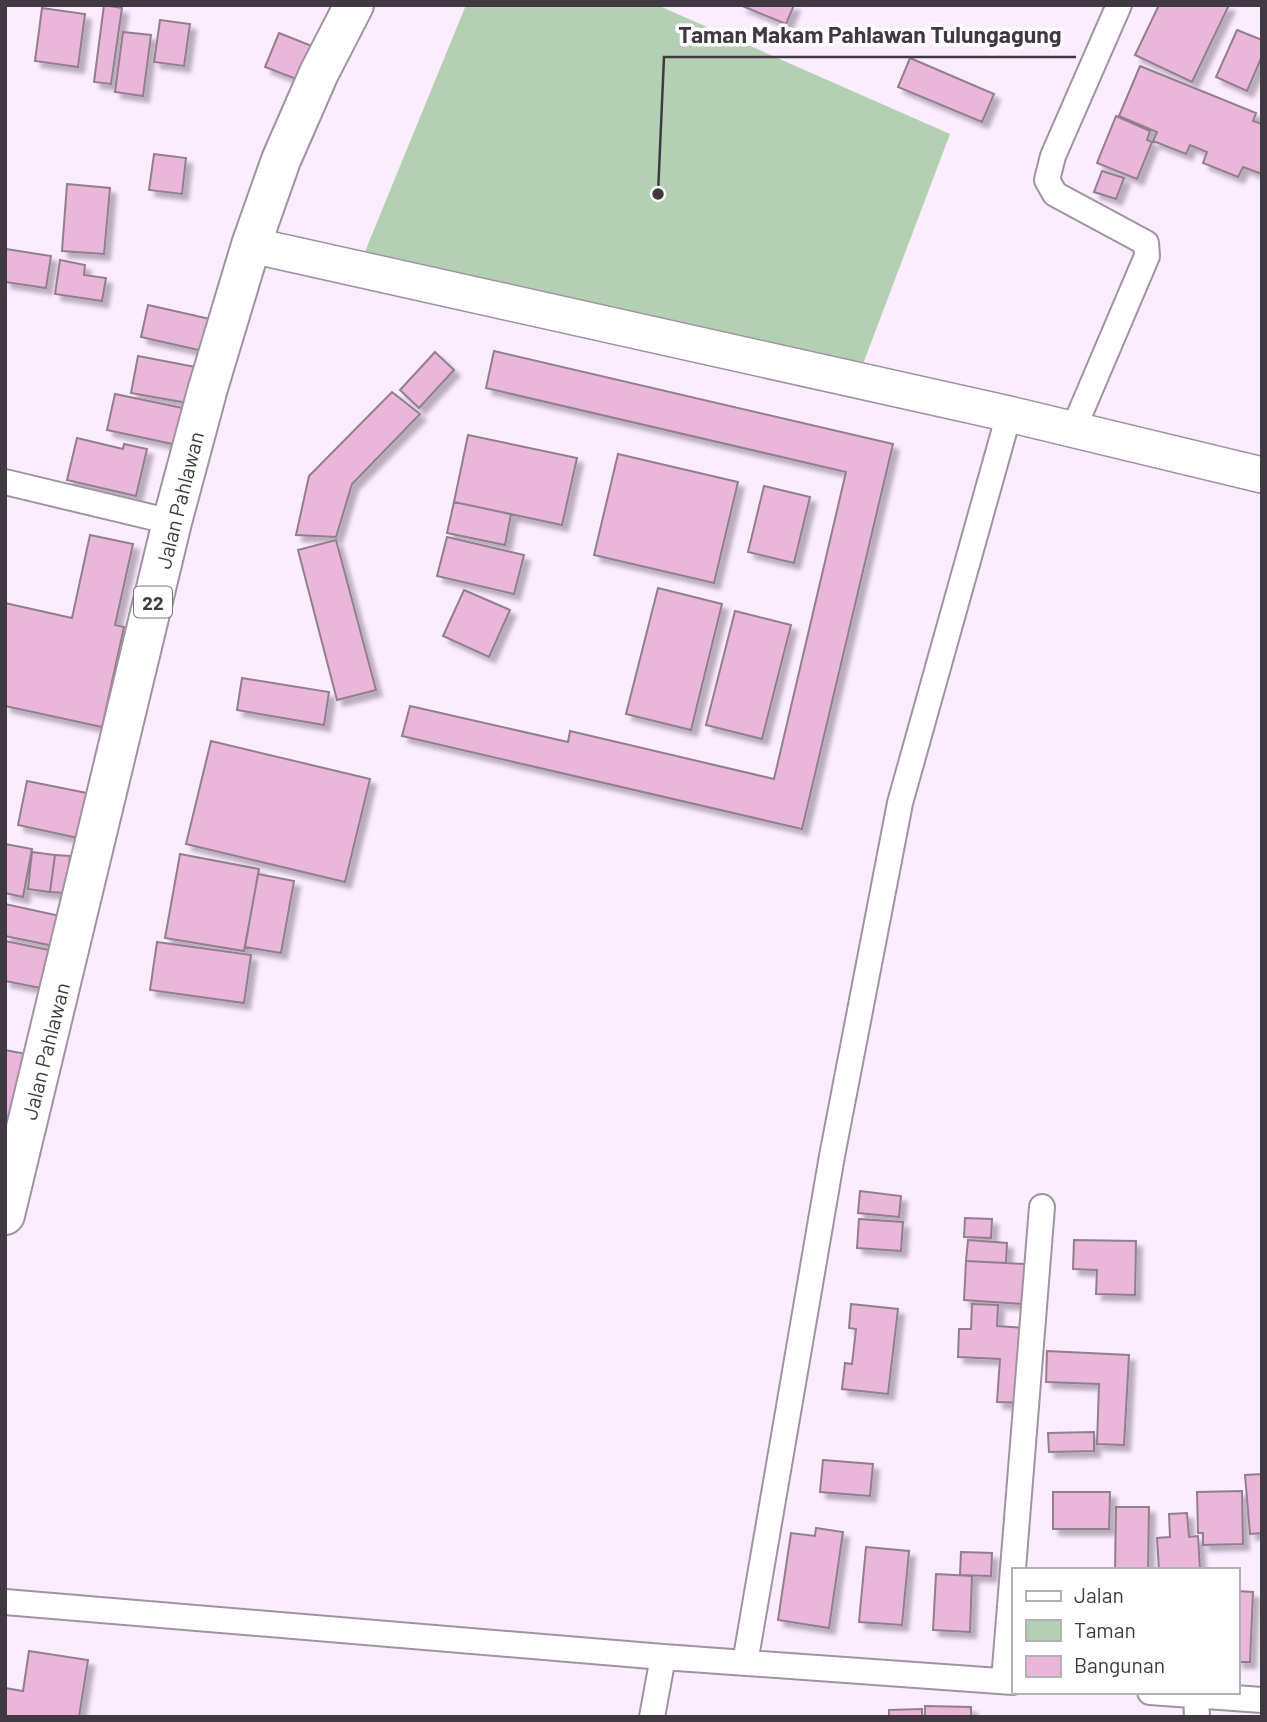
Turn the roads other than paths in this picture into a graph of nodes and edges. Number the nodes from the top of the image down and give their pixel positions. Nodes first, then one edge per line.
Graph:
1 (354, 5) edge
2 (1119, 5) edge
3 (251, 245) junction
4 (1009, 414) junction
5 (1073, 430) junction
6 (1262, 475) edge
7 (5, 482) edge
8 (172, 522) junction
9 (1042, 1207) dead end
10 (5, 1215) edge
11 (1016, 1568) edge
12 (5, 1602) edge
13 (1012, 1626) edge
14 (663, 1657) junction
15 (745, 1663) junction
16 (1008, 1682) edge
17 (1157, 1694) edge
18 (1262, 1700) edge
19 (1197, 1706) edge
20 (652, 1717) edge

1 - 3 highway, Jalan Pahlawan / 22
2 - 5 street
3 - 4 street
3 - 8 highway, Jalan Pahlawan / 22
4 - 5 street
4 - 15 street
5 - 6 street
7 - 8 street
8 - 10 highway, Jalan Pahlawan / 22
9 - 11 street
12 - 14 street
13 - 16 street
14 - 15 street
14 - 20 street
15 - 16 street
17 - 19 street
18 - 19 street

